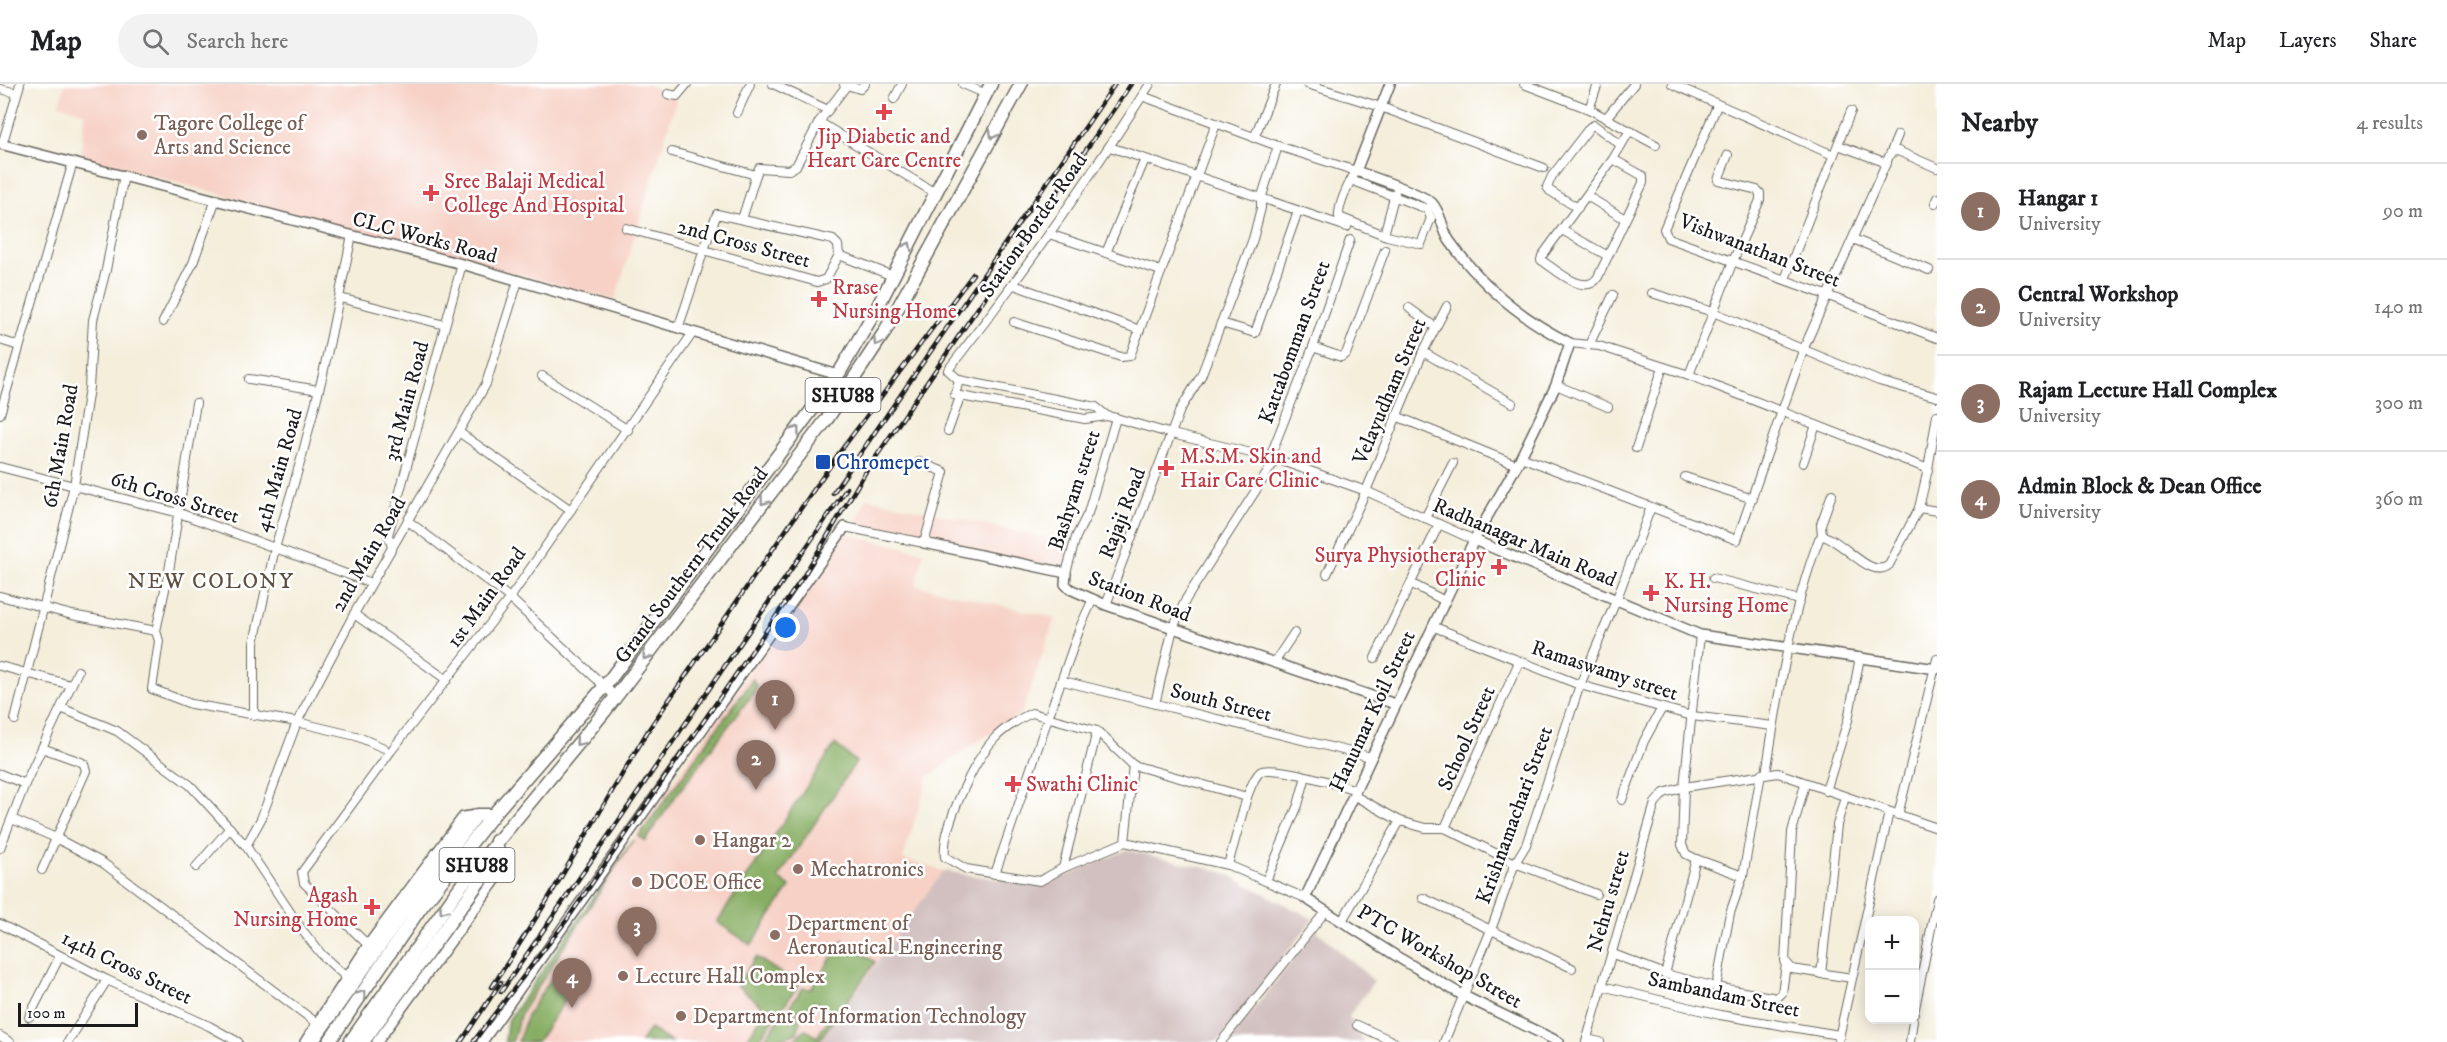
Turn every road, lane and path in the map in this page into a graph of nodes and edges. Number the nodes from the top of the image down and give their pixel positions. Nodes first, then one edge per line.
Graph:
1 (20, 84) edge
2 (687, 84) edge
3 (750, 84) edge
4 (773, 84) edge
5 (866, 84) edge
6 (902, 84) edge
7 (963, 84) edge
8 (1021, 84) edge
9 (1150, 84) edge
10 (1276, 84) edge
11 (1307, 84) edge
12 (1390, 84) edge
13 (1524, 84) edge
14 (1598, 84) edge
15 (1634, 84) edge
16 (1672, 84) edge
17 (845, 85) edge
18 (1546, 88) edge
19 (0, 89) edge
20 (989, 89) edge
21 (17, 93) junction
22 (668, 94) dead end
23 (1142, 96) junction
24 (894, 99) dead end
25 (1718, 105) junction
26 (1380, 107) junction
27 (828, 110) junction
28 (1592, 111) junction
29 (1851, 111) dead end
30 (737, 113) dead end
31 (1605, 118) junction
32 (819, 122) junction
33 (1216, 124) junction
34 (1629, 132) junction
35 (1616, 134) junction
36 (1898, 135) dead end
37 (1254, 138) junction
38 (1623, 143) junction
39 (1, 145) edge
40 (1656, 145) dead end
41 (1838, 145) junction
42 (1278, 146) junction
43 (1110, 147) junction
44 (672, 152) dead end
45 (1891, 152) junction
46 (1728, 155) dead end
47 (1833, 155) junction
48 (1144, 159) junction
49 (1613, 159) junction
50 (73, 162) junction
51 (1887, 163) junction
52 (1544, 168) dead end
53 (1937, 168) edge
54 (1356, 171) junction
55 (124, 175) junction
56 (756, 175) junction
57 (1196, 177) junction
58 (1351, 180) junction
59 (1395, 192) junction
60 (935, 193) junction
61 (1587, 196) junction
62 (216, 199) junction
63 (1261, 199) junction
64 (1578, 208) junction
65 (1298, 211) junction
66 (742, 219) junction
67 (1625, 219) junction
68 (1347, 227) dead end
69 (626, 228) dead end
70 (1562, 230) junction
71 (1049, 234) junction
72 (352, 235) junction
73 (1384, 235) junction
74 (1853, 239) junction
75 (1350, 240) dead end
76 (1385, 250) dead end
77 (702, 251) junction
78 (1106, 253) junction
79 (839, 255) junction
80 (1608, 256) junction
81 (1732, 261) junction
82 (462, 264) junction
83 (1929, 270) dead end
84 (1161, 271) junction
85 (893, 276) junction
86 (1785, 279) junction
87 (518, 281) junction
88 (1014, 285) junction
89 (1652, 293) dead end
90 (1613, 296) dead end
91 (1829, 296) junction
92 (340, 298) junction
93 (1447, 306) dead end
94 (1409, 308) dead end
95 (1713, 312) junction
96 (163, 322) dead end
97 (1014, 322) dead end
98 (1221, 323) junction
99 (445, 325) junction
100 (1435, 327) junction
101 (678, 328) junction
102 (1140, 330) junction
103 (692, 334) junction
104 (1937, 338) edge
105 (0, 340) edge
106 (1570, 343) junction
107 (1589, 345) junction
108 (20, 346) junction
109 (1313, 347) junction
110 (1804, 348) junction
111 (1423, 352) junction
112 (1663, 367) junction
113 (838, 375) junction
114 (1689, 375) junction
115 (542, 376) dead end
116 (249, 380) dead end
117 (959, 380) junction
118 (1556, 385) junction
119 (319, 390) junction
120 (960, 397) junction
121 (1937, 397) edge
122 (196, 403) dead end
123 (1512, 403) dead end
124 (1608, 407) dead end
125 (1782, 411) junction
126 (0, 414) edge
127 (1937, 415) edge
128 (1107, 416) junction
129 (1396, 416) junction
130 (1116, 418) junction
131 (1816, 425) junction
132 (628, 430) junction
133 (948, 431) dead end
134 (460, 432) junction
135 (1172, 434) junction
136 (1636, 448) dead end
137 (1274, 458) junction
138 (1519, 461) junction
139 (919, 462) dead end
140 (1453, 463) dead end
141 (1803, 463) dead end
142 (0, 467) edge
143 (1928, 469) junction
144 (1684, 477) dead end
145 (74, 486) junction
146 (1366, 491) junction
147 (1832, 494) dead end
148 (1753, 499) junction
149 (1650, 507) junction
150 (1918, 508) junction
151 (571, 510) junction
152 (1937, 511) edge
153 (179, 513) junction
154 (1425, 518) junction
155 (408, 521) junction
156 (1439, 524) junction
157 (845, 527) joint
158 (1822, 536) junction
159 (1474, 540) junction
160 (924, 543) junction
161 (392, 547) junction
162 (275, 548) junction
163 (1066, 573) junction
164 (1327, 574) dead end
165 (1713, 578) dead end
166 (371, 583) junction
167 (1412, 584) junction
168 (0, 596) edge
169 (510, 598) junction
170 (1093, 599) junction
171 (1616, 600) junction
172 (1800, 600) junction
173 (1445, 601) junction
174 (1106, 605) junction
175 (44, 608) junction
176 (354, 614) junction
177 (1432, 626) junction
178 (1173, 628) junction
179 (156, 632) junction
180 (1294, 633) dead end
181 (1700, 635) junction
182 (1789, 648) junction
183 (1860, 657) junction
184 (1375, 658) dead end
185 (1520, 662) junction
186 (1274, 663) junction
187 (0, 666) edge
188 (1936, 666) edge
189 (78, 670) dead end
190 (27, 673) junction
191 (447, 680) junction
192 (1063, 681) junction
193 (71, 685) junction
194 (1580, 685) junction
195 (605, 686) junction
196 (616, 697) junction
197 (1155, 704) junction
198 (1395, 704) junction
199 (61, 708) junction
200 (1662, 708) junction
201 (254, 716) junction
202 (1692, 716) junction
203 (1048, 718) junction
204 (15, 720) dead end
205 (297, 722) junction
206 (1773, 726) junction
207 (1097, 731) junction
208 (42, 748) junction
209 (384, 748) dead end
210 (1371, 757) junction
211 (1133, 765) junction
212 (0, 774) edge
213 (1763, 774) junction
214 (1306, 776) junction
215 (25, 784) junction
216 (1805, 784) junction
217 (1684, 787) junction
218 (1826, 791) junction
219 (1354, 792) junction
220 (1247, 796) junction
221 (1845, 797) junction
222 (1622, 800) dead end
223 (1889, 812) junction
224 (477, 815) junction
225 (493, 815) junction
226 (1898, 815) junction
227 (12, 819) junction
228 (1400, 821) junction
229 (4, 827) edge
230 (230, 828) junction
231 (1445, 828) junction
232 (1937, 828) edge
233 (56, 838) junction
234 (1125, 842) junction
235 (246, 846) junction
236 (497, 847) junction
237 (0, 848) edge
238 (1696, 859) junction
239 (1515, 863) junction
240 (1228, 865) junction
241 (196, 867) dead end
242 (1063, 868) junction
243 (42, 870) dead end
244 (995, 874) junction
245 (1743, 876) junction
246 (1266, 881) junction
247 (1596, 894) dead end
248 (1305, 898) junction
249 (1423, 898) dead end
250 (1937, 899) edge
251 (1325, 912) junction
252 (1342, 921) junction
253 (0, 924) edge
254 (1491, 930) junction
255 (368, 945) junction
256 (1613, 954) junction
257 (60, 956) junction
258 (1786, 964) junction
259 (1572, 968) dead end
260 (1665, 974) junction
261 (1821, 974) junction
262 (347, 978) junction
263 (1852, 978) junction
264 (107, 980) junction
265 (1602, 986) junction
266 (1716, 987) junction
267 (1919, 989) edge
268 (1464, 996) junction
269 (29, 1017) dead end
270 (318, 1024) junction
271 (1913, 1024) edge
272 (1357, 1025) dead end
273 (0, 1036) edge
274 (1838, 1039) edge
275 (1586, 1040) edge
276 (10, 1042) edge
277 (68, 1042) edge
278 (238, 1042) edge
279 (305, 1042) edge
280 (312, 1042) edge
281 (329, 1042) edge
282 (350, 1042) edge
283 (363, 1042) edge
284 (377, 1042) edge
285 (482, 1042) edge
286 (1221, 1042) edge
287 (1394, 1042) edge
288 (1444, 1042) edge
289 (1559, 1042) edge
290 (1600, 1042) edge
291 (1910, 1042) edge

1 - 21 street
2 - 22 street
3 - 30 street
4 - 27 street
5 - 17 street
6 - 24 street
7 - 20 street
8 -> 196 main road, Grand Southern Trunk Road / SHU88
9 - 23 street, Station Border Road
10 - 37 street
11 - 26 street
12 - 26 street
13 - 18 street
14 - 28 street
15 - 31 street
16 - 25 street
17 - 27 street
18 - 28 street
19 - 21 street
20 - 60 main road, Grand Southern Trunk Road / SHU88
21 - 39 street
23 - 33 street
23 - 43 street, Station Border Road
25 - 47 street
25 - 81 street, Vishwanathan Street
26 - 52 street
26 - 54 street
27 - 32 street
28 - 31 street
29 - 41 street
31 - 35 street
32 - 56 street
32 - 60 street
33 - 37 street
33 - 57 street
34 - 35 street
34 - 38 street
34 - 40 street
35 - 38 street
35 - 64 street
36 - 45 street
37 - 42 street
38 - 49 street
39 - 50 street, CLC Works Road
41 - 47 street
41 - 51 street
42 - 54 street
42 - 63 street, Rajaji Road
43 - 48 street
43 - 71 street, Station Border Road
44 - 56 street
45 - 51 street
45 - 53 street
46 - 81 street
47 - 86 street
48 - 57 street
48 - 78 street
49 - 61 street
49 - 67 street
50 - 55 street, CLC Works Road
50 - 108 street
51 - 74 street
54 - 58 street
54 - 59 street
55 - 62 street, CLC Works Road
55 - 145 street, 6th Main Road
56 - 66 street
57 - 63 street
57 - 84 street
58 - 59 street
58 - 73 street
59 - 73 street
59 - 73 street
59 - 106 street
85 -> 60 main road, Grand Southern Trunk Road / SHU88
61 - 64 street
61 - 67 street
62 - 72 street, CLC Works Road
62 - 96 street
63 - 65 street
63 - 98 street, Rajaji Road
64 - 70 street
65 - 68 street
65 - 98 street
66 - 77 street
66 - 79 street
67 - 80 street
69 - 77 street, 2nd Cross Street
70 - 80 street
70 - 80 street
71 - 78 street
71 - 88 street, Station Border Road
72 - 82 street, CLC Works Road
72 - 92 street, 4th Main Road
74 - 83 street
74 - 91 street
75 - 109 street, Kattabomman Street
76 - 109 street
77 - 79 street, 2nd Cross Street
77 - 101 street
78 - 84 street
79 - 85 street
81 - 86 street, Vishwanathan Street
81 - 95 street
82 - 87 street, CLC Works Road
82 - 99 street, 3rd Main Road
84 - 102 street
85 - 113 main road, Grand Southern Trunk Road / SHU88
86 - 91 street, Vishwanathan Street
87 - 101 street, CLC Works Road
87 - 134 street, 2nd Main Road
88 - 102 street
88 - 117 street, Station Border Road
89 - 95 street
90 - 107 street
91 - 104 street, Vishwanathan Street
91 - 110 street
92 - 99 street
92 - 119 street, 4th Main Road
93 - 100 street, Velayudham Street
94 - 100 street
95 - 110 street
95 - 114 street
97 - 102 street
98 - 135 street, Rajaji Road
99 - 161 street, 3rd Main Road
100 - 111 street, Velayudham Street
101 - 103 street, CLC Works Road
103 - 113 street, CLC Works Road
103 - 132 street, 1st Main Road
105 - 108 street
106 - 107 street
106 - 118 street, Hanumar Koil Street
107 - 112 street
108 - 126 street
109 - 137 street, Kattabomman Street
110 - 121 street
110 - 125 street
111 - 123 street
111 - 129 street, Velayudham Street
112 - 114 street
112 - 136 street
195 -> 113 main road, Grand Southern Trunk Road / SHU88
114 - 125 street
115 - 132 street
116 - 119 street
117 - 120 street
117 - 128 street
118 - 124 street
118 - 138 street, Hanumar Koil Street
119 - 162 street, 4th Main Road
120 - 128 street
120 - 133 street
122 - 153 street
125 - 131 street
125 - 148 street
127 - 143 street
128 - 130 street, Radhanagar Main Road
129 - 138 street
129 - 146 street, Velayudham Street
130 - 135 street, Radhanagar Main Road
130 - 163 street, Bashyam street
131 - 141 street
131 - 143 street
132 - 151 street, 1st Main Road
134 - 151 street
134 - 155 street, 2nd Main Road
135 - 137 street, Radhanagar Main Road
135 - 174 street, Rajaji Road
137 - 146 street, Radhanagar Main Road
137 - 178 street, Kattabomman Street
138 - 149 street
138 - 159 street, Hanumar Koil Street
139 - 160 street
140 - 154 street
142 - 145 street, 6th Cross Street
143 - 150 street
144 - 148 street
145 - 153 street, 6th Cross Street
145 - 175 street, 6th Main Road
146 - 154 street, Radhanagar Main Road
146 - 164 street, Velayudham Street
147 - 158 street
148 - 149 street
149 - 171 street, Krishnamachari Street
150 - 152 street
150 - 158 street
151 - 169 street, 1st Main Road
153 - 162 street, 6th Cross Street
153 - 179 street
154 - 156 street, Radhanagar Main Road
155 - 161 street, 2nd Main Road
155 - 169 street
156 - 159 street, Radhanagar Main Road
156 - 167 street
157 - 160 street, Station Road
157 - 285 street
158 - 172 street
159 - 171 street, Radhanagar Main Road
159 - 173 street, Hanumar Koil Street
160 - 163 street, Station Road
161 - 166 street, 2nd Main Road
162 - 166 street, 6th Cross Street
162 - 201 street, 4th Main Road
163 - 170 street, Station Road
165 - 172 street
166 - 176 street, 2nd Main Road
167 - 173 street
167 - 184 street
168 - 175 street
169 - 191 street, 1st Main Road
169 - 195 street
170 - 174 street, Station Road
170 - 192 street
171 - 181 street, Radhanagar Main Road
171 - 194 street, Krishnamachari Street
172 - 182 street
173 - 177 street, Hanumar Koil Street
174 - 178 street, Station Road
175 - 179 street
175 - 190 street, 6th Main Road
176 - 191 street
176 - 205 street, 2nd Main Road
177 - 185 street, Ramaswamy street
177 - 198 street, Hanumar Koil Street
178 - 186 street, Station Road
178 - 197 street, Kattabomman Street
179 - 201 street
180 - 186 street
181 - 182 street, Radhanagar Main Road
181 - 202 street
182 - 183 street, Radhanagar Main Road
182 - 206 street
183 - 188 street, Radhanagar Main Road
183 - 218 street
185 - 194 street, Ramaswamy street
185 - 231 street, School Street
186 - 198 street, Station Road
187 - 190 street
188 - 226 street
189 - 193 street
190 - 193 street
190 - 204 street, 6th Main Road
191 - 255 street, 1st Main Road
192 - 197 street, South Street
192 - 203 street
193 - 199 street
194 - 200 street, Ramaswamy street
194 - 239 street, Krishnamachari Street
195 - 196 street
195 - 225 main road, Grand Southern Trunk Road / SHU88
196 -> 236 main road, Grand Southern Trunk Road / SHU88
197 - 210 street, South Street
198 - 210 street, Hanumar Koil Street
199 - 208 street
199 - 230 street
200 - 202 street, Ramaswamy street
200 - 222 street
201 - 205 street
202 - 206 street, Ramaswamy street
202 - 217 street
203 - 207 street
203 - 244 street
203 - 244 street
205 - 209 street
205 - 235 street, 2nd Main Road
206 - 213 street
207 - 211 street
207 - 242 street
208 - 215 street
208 - 233 street
210 - 219 street, Hanumar Koil Street
211 - 220 street
211 - 234 street
212 - 215 street
213 - 216 street
213 - 217 street, Nehru street
213 - 245 street
214 - 219 street
214 - 220 street
214 - 246 street
215 - 227 street
216 - 218 street
216 - 258 street
217 - 238 street
217 - 256 street, Nehru street
218 - 221 street
219 - 228 street
219 - 248 street, Hanumar Koil Street
220 - 240 street
221 - 223 street
221 - 261 street
223 - 226 street
223 - 263 street
224 - 225 main road
224 - 255 street
224 - 280 main road
281 -> 225 main road, Grand Southern Trunk Road / SHU88
226 - 232 street
227 - 229 street
227 - 233 street
228 - 231 street
228 - 252 street
229 - 237 street
230 - 235 street
230 - 241 street
231 - 239 street
233 - 243 street
233 - 270 street
234 - 240 street
234 - 242 street
235 - 262 street
236 -> 282 main road, Grand Southern Trunk Road / SHU88
236 - 283 main road
236 - 284 street
238 - 245 street
238 - 260 street
239 - 247 street
239 - 254 street, Krishnamachari Street
240 - 246 street
242 - 244 street
245 - 266 street
246 - 248 street
248 - 251 street, PTC Workshop Street
249 - 254 street
250 - 267 street
251 - 252 street, PTC Workshop Street
251 - 286 street
252 - 268 street, PTC Workshop Street
253 - 257 street, 14th Cross Street
254 - 259 street
254 - 268 street, Krishnamachari Street
255 - 262 street
256 - 260 street
256 - 265 street, Nehru street
257 - 264 street, 14th Cross Street
257 - 269 street
258 - 261 street
258 - 266 street
260 - 266 street
261 - 263 street
262 - 270 street
263 - 274 street
264 - 277 street
264 - 278 street, 14th Cross Street
265 - 274 street, Sambandam Street
265 - 275 street, Nehru street
268 - 288 street, Krishnamachari Street
268 - 289 street, PTC Workshop Street
270 - 279 street
271 - 291 street
272 - 287 street
273 - 276 street
275 - 290 street

